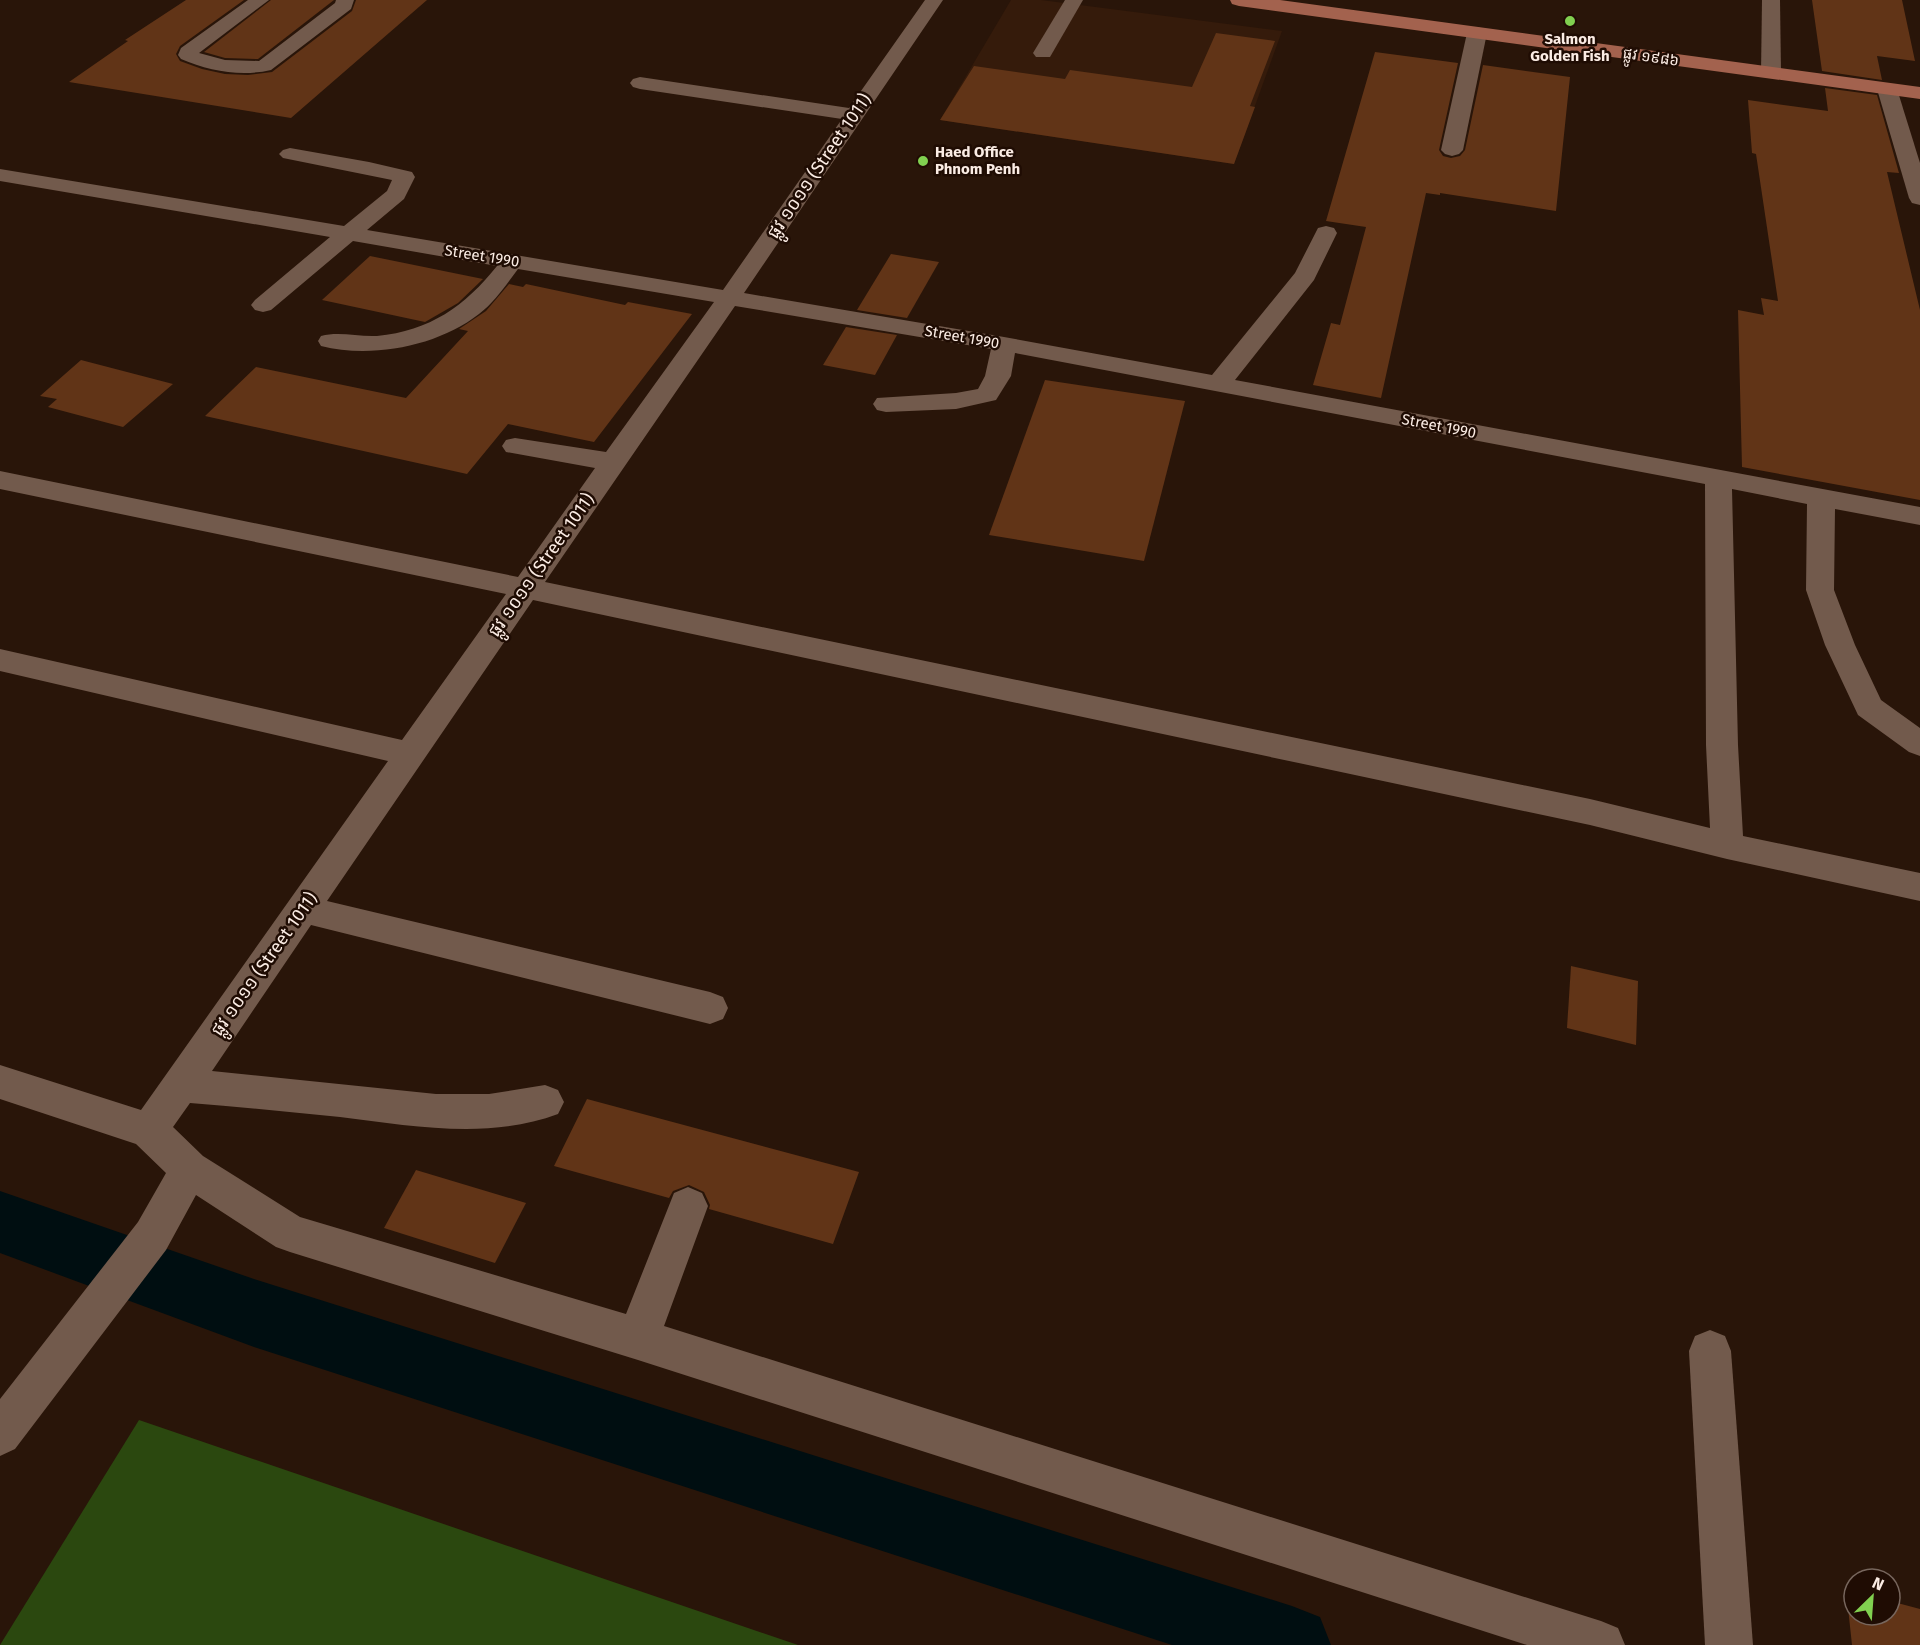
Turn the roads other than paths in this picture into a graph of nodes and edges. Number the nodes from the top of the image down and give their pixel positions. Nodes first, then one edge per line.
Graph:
1 (260, 0) edge
2 (345, 0) edge
3 (934, 0) edge
4 (1074, 0) edge
5 (1239, 0) edge
6 (1771, 0) edge
7 (1477, 33) junction
8 (1042, 52) dead end
9 (1771, 73) junction
10 (640, 83) dead end
11 (1887, 89) junction
12 (1920, 93) edge
13 (854, 115) junction
14 (1452, 150) dead end
15 (290, 154) dead end
16 (0, 175) edge
17 (1920, 198) edge
18 (1326, 233) dead end
19 (348, 234) junction
20 (513, 261) junction
21 (729, 298) junction
22 (263, 305) dead end
23 (330, 341) dead end
24 (1004, 344) junction
25 (1218, 384) junction
26 (886, 404) dead end
27 (514, 446) dead end
28 (613, 462) junction
29 (1718, 479) junction
30 (0, 480) edge
31 (1821, 498) junction
32 (1920, 516) edge
33 (525, 588) junction
34 (0, 660) edge
35 (1920, 744) edge
36 (410, 754) junction
37 (1727, 846) junction
38 (1920, 887) edge
39 (302, 909) junction
40 (710, 1008) dead end
41 (0, 1083) edge
42 (179, 1085) junction
43 (545, 1102) dead end
44 (149, 1130) junction
45 (189, 1169) junction
46 (688, 1206) dead end
47 (638, 1339) junction
48 (1710, 1351) dead end
49 (0, 1434) edge
50 (1601, 1645) edge
51 (1729, 1645) edge

1 - 2 street
3 - 13 street, ផ្លូវ ១០១១ (Street 1011)
4 - 8 street
5 - 7 main road, ផ្លូវ ១៩៨៦
6 - 9 street
7 - 9 main road, ផ្លូវ ១៩៨៦
7 - 14 street
9 - 11 main road, ផ្លូវ ១៩៨៦
10 - 13 street
11 - 12 main road, ផ្លូវ ១៩៨៦
11 - 17 street
13 - 21 street, ផ្លូវ ១០១១ (Street 1011)
15 - 19 street
16 - 19 street, Street 1990
18 - 25 street
19 - 20 street, Street 1990
19 - 22 street
20 - 21 street, Street 1990
20 - 23 street
21 - 24 street, Street 1990
21 - 28 street, ផ្លូវ ១០១១ (Street 1011)
24 - 25 street, Street 1990
24 - 26 street
25 - 29 street, Street 1990
27 - 28 street
28 - 33 street, ផ្លូវ ១០១១ (Street 1011)
29 - 31 street, Street 1990
29 - 37 street
30 - 33 street
31 - 32 street, Street 1990
31 - 35 street
33 - 36 street, ផ្លូវ ១០១១ (Street 1011)
33 - 37 street
34 - 36 street
36 - 39 street, ផ្លូវ ១០១១ (Street 1011)
37 - 38 street
39 - 40 street
39 - 42 street, ផ្លូវ ១០១១ (Street 1011)
41 - 44 street
42 - 43 street
42 - 44 street, ផ្លូវ ១០១១ (Street 1011)
44 - 45 street
45 - 47 street
45 - 49 street
46 - 47 street
47 - 50 street
48 - 51 street

